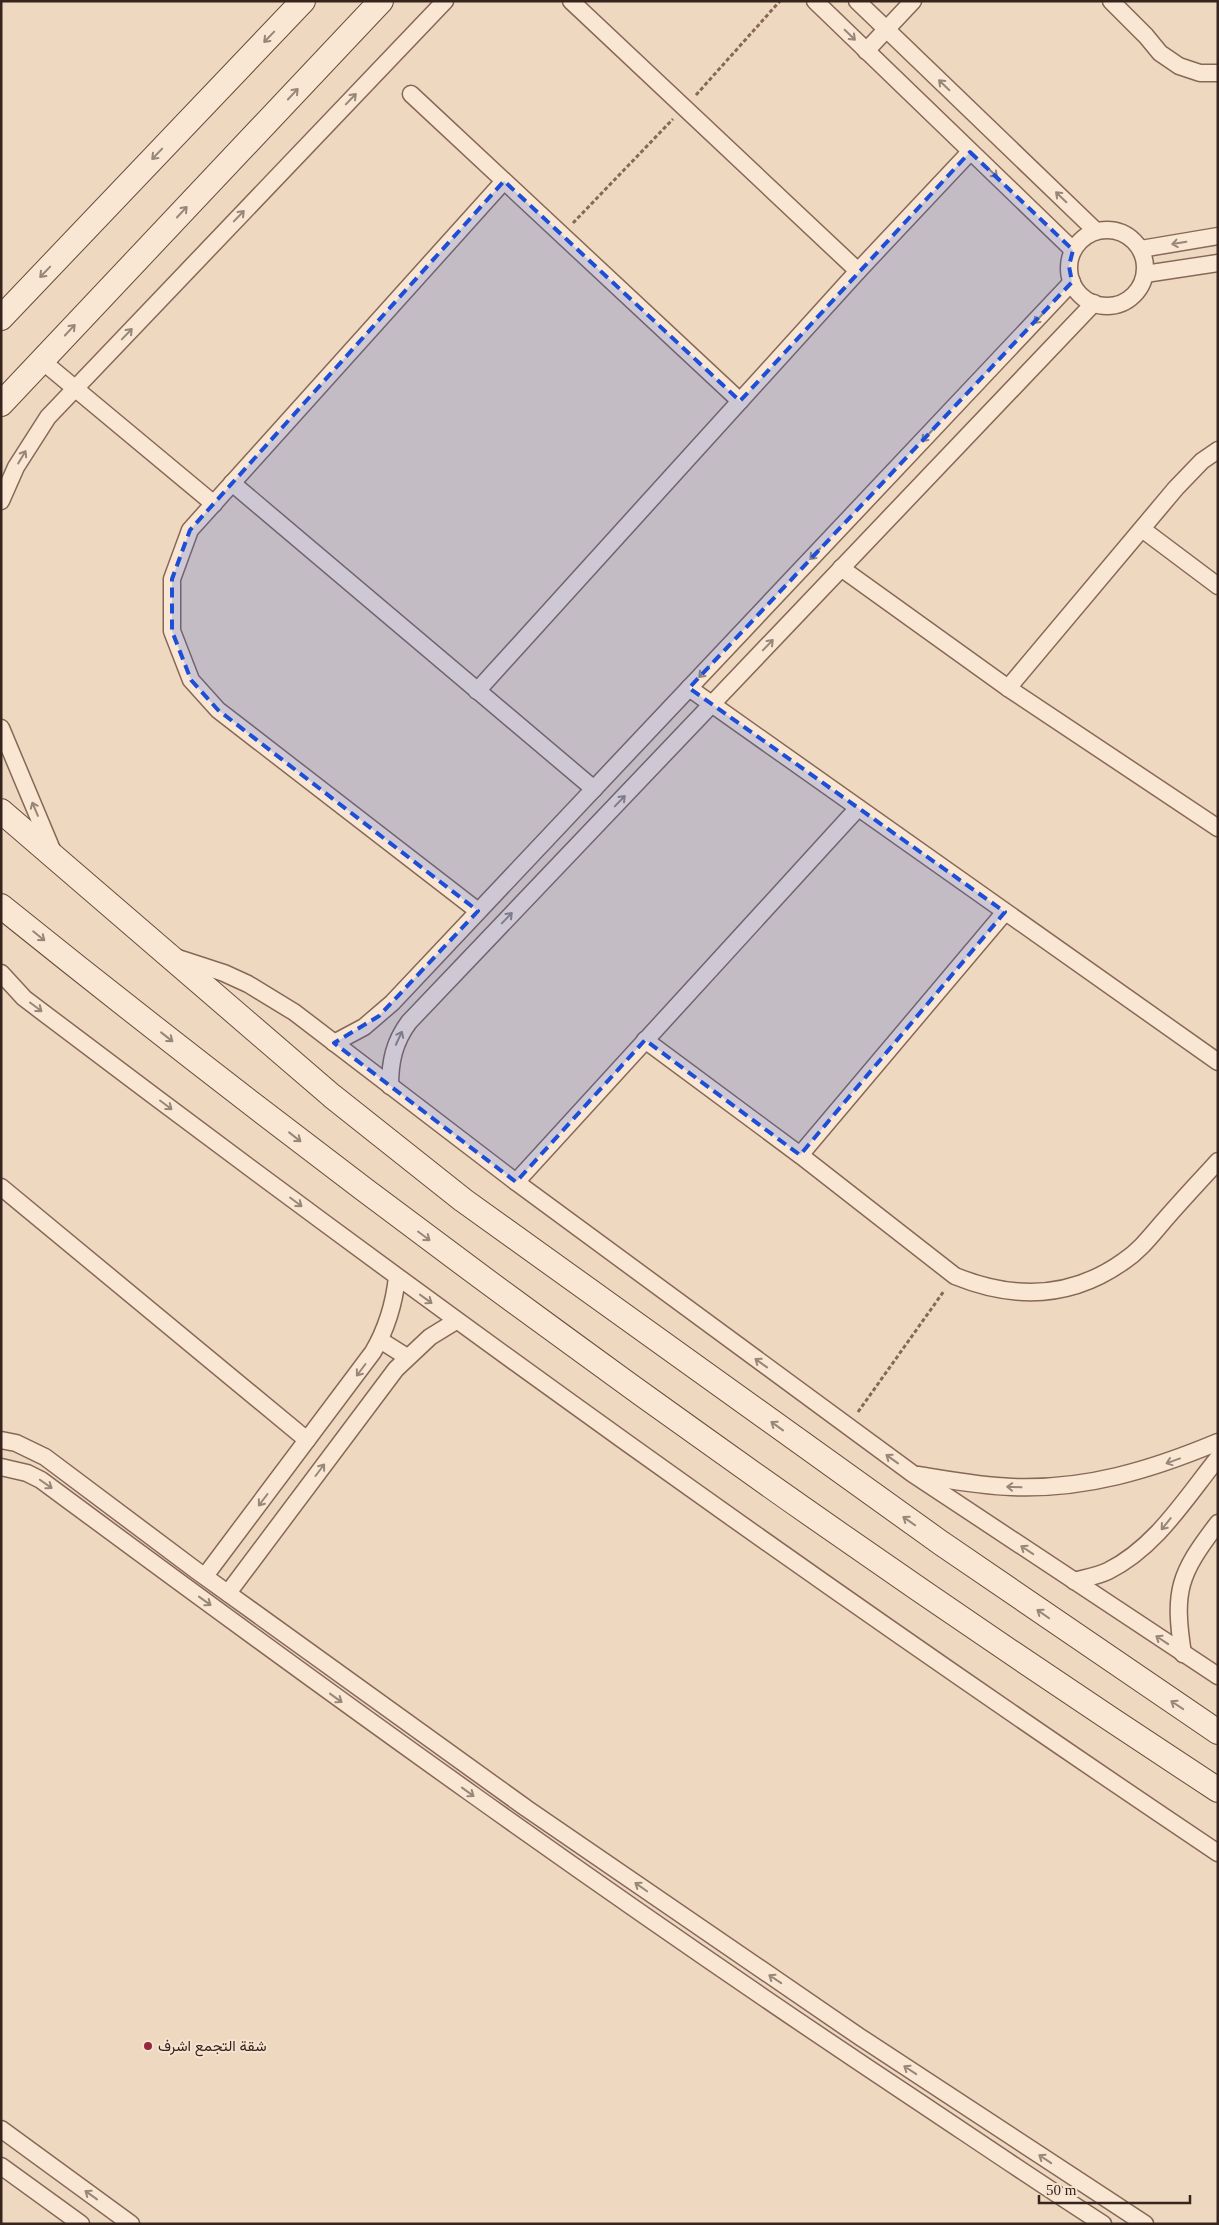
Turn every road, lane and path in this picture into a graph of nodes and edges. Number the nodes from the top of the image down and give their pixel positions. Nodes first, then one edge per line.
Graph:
1 (303, 1) edge
2 (381, 1) edge
3 (445, 1) edge
4 (571, 1) edge
5 (815, 1) edge
6 (857, 1) edge
7 (913, 1) edge
8 (1111, 1) edge
9 (886, 29) junction
10 (866, 50) junction
11 (1218, 73) edge
12 (411, 94) dead end
13 (970, 152) junction
14 (504, 181) junction
15 (1096, 231) junction
16 (1218, 236) edge
17 (1073, 250) junction
18 (1141, 250) junction
19 (1218, 263) edge
20 (858, 271) junction
21 (1145, 274) junction
22 (1072, 282) junction
23 (1094, 303) junction
24 (1, 318) edge
25 (42, 360) junction
26 (75, 388) junction
27 (740, 401) junction
28 (1, 404) edge
29 (1218, 450) edge
30 (232, 483) junction
31 (1, 501) edge
32 (214, 504) junction
33 (1142, 529) junction
34 (841, 568) junction
35 (1218, 586) edge
36 (689, 688) junction
37 (1008, 688) junction
38 (478, 690) junction
39 (712, 704) junction
40 (1, 728) edge
41 (594, 788) junction
42 (858, 808) junction
43 (1, 811) edge
44 (1218, 828) edge
45 (54, 854) junction
46 (1, 906) edge
47 (478, 911) junction
48 (1005, 912) junction
49 (172, 956) junction
50 (1, 973) edge
51 (645, 1040) junction
52 (334, 1043) junction
53 (1218, 1062) edge
54 (390, 1086) junction
55 (800, 1155) junction
56 (1218, 1161) edge
57 (516, 1182) junction
58 (1, 1187) edge
59 (955, 1276) junction
60 (397, 1277) junction
61 (456, 1321) junction
62 (380, 1340) junction
63 (407, 1357) junction
64 (335, 1404) junction
65 (358, 1420) junction
66 (847, 1426) junction
67 (1, 1440) edge
68 (308, 1440) junction
69 (1218, 1442) edge
70 (1218, 1458) edge
71 (1, 1467) edge
72 (913, 1474) junction
73 (1218, 1523) edge
74 (201, 1574) junction
75 (1074, 1582) junction
76 (185, 1586) junction
77 (228, 1593) junction
78 (1183, 1654) junction
79 (1218, 1676) edge
80 (1218, 1732) edge
81 (1218, 1790) edge
82 (1218, 1853) edge
83 (860, 2037) junction
84 (848, 2055) junction
85 (1, 2129) edge
86 (1, 2166) edge
87 (1088, 2188) junction
88 (1077, 2207) junction
89 (81, 2224) edge
90 (131, 2224) edge
91 (1103, 2224) edge
92 (1145, 2224) edge

1 -> 24 street
25 -> 2 street
26 -> 3 street
4 - 20 street
5 -> 10 street
6 - 9 street
7 - 9 street
8 - 11 street
9 - 10 street
15 -> 9 street
10 - 13 street
12 - 14 street
13 -> 17 street
13 - 20 street
14 - 27 street
14 - 30 street
15 - 17 street
15 - 18 street
16 -> 18 street
17 - 22 street
18 - 21 street
19 - 21 street
20 - 27 street
21 - 23 street
22 - 23 street
22 -> 36 street
23 - 34 street
25 - 26 street
25 - 28 street
31 -> 26 street
26 - 32 street
27 - 38 street
29 - 33 street
30 - 32 street
30 - 38 street
32 - 47 street
33 - 35 street
33 - 37 street
34 - 37 street
39 -> 34 street
36 - 39 street
36 - 41 street
37 - 44 street
38 - 41 street
39 - 42 street
54 -> 39 street
45 -> 40 street
41 - 47 street
42 - 48 street
42 - 51 street
43 - 45 street
45 - 49 street
46 -> 81 street
47 - 52 street
48 - 53 street
48 - 55 street
49 - 52 street
80 -> 49 street
50 -> 60 street
51 - 55 street
51 - 57 street
52 - 54 street
54 - 57 street
55 - 59 street
56 - 59 street
66 -> 57 street
58 - 68 street
59 - 66 path
60 -> 61 street
60 - 62 street
61 - 63 street
61 - 82 street
62 - 63 street
62 -> 64 street
63 - 65 street
64 - 65 street
64 - 68 street
77 -> 65 street
72 -> 66 street
67 - 74 street
68 -> 74 street
69 -> 72 street
70 -> 75 street
71 -> 76 street
75 -> 72 street
73 - 78 street
74 - 76 street
74 - 77 street
78 -> 75 street
76 -> 84 street
83 -> 77 street
78 - 79 street
83 - 84 street
87 -> 83 street
84 - 88 street
90 -> 85 street
86 - 89 street
87 - 88 street
87 - 92 street
88 - 91 street

